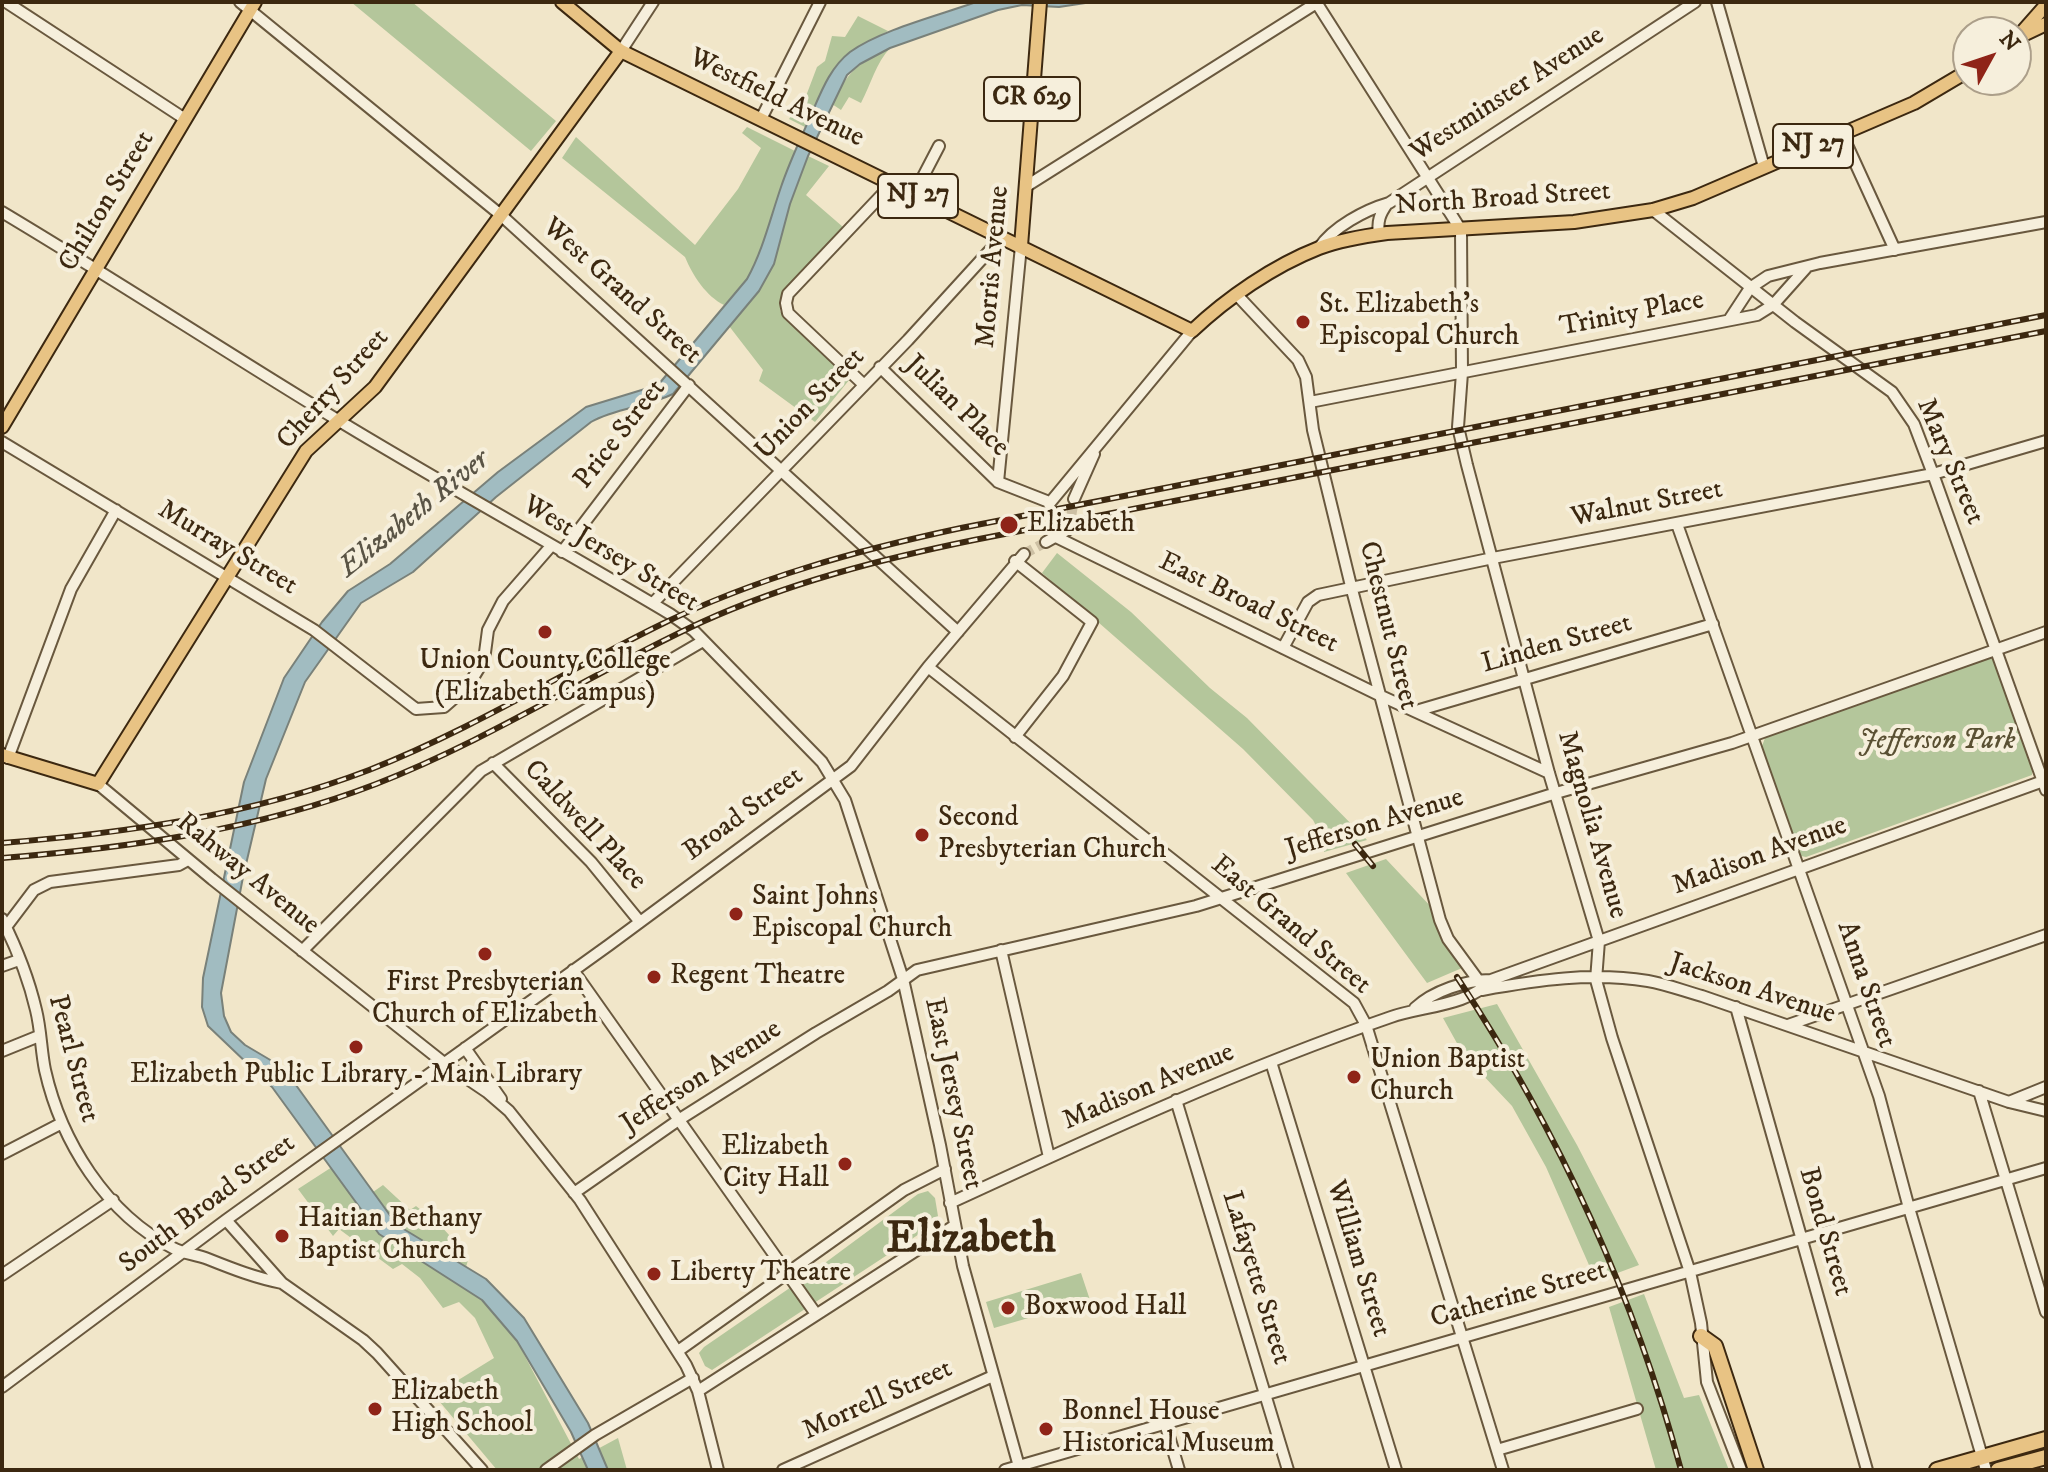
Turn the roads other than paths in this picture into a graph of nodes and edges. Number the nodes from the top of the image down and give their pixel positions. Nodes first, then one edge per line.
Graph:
1 (6, 2) edge
2 (240, 2) edge
3 (562, 2) edge
4 (653, 2) edge
5 (820, 2) edge
6 (1316, 2) edge
7 (1695, 2) edge
8 (1717, 2) edge
9 (2046, 5) edge
10 (253, 6) edge
11 (1040, 6) edge
12 (2032, 21) edge
13 (621, 51) junction
14 (1952, 80) edge
15 (185, 119) junction
16 (761, 119) junction
17 (1842, 134) junction
18 (939, 146) dead end
19 (1764, 167) junction
20 (1427, 177) junction
21 (893, 183) junction
22 (1025, 187) junction
23 (914, 194) junction
24 (1389, 203) junction
25 (1653, 210) junction
26 (2, 212) edge
27 (502, 216) junction
28 (2046, 222) edge
29 (1459, 228) junction
30 (1379, 234) junction
31 (1002, 237) junction
32 (1021, 246) junction
33 (1319, 248) junction
34 (1895, 250) junction
35 (95, 267) junction
36 (1806, 268) junction
37 (1750, 288) junction
38 (1237, 295) junction
39 (1773, 305) junction
40 (1729, 320) junction
41 (1192, 331) junction
42 (880, 367) junction
43 (1462, 373) junction
44 (687, 383) junction
45 (863, 384) junction
46 (1310, 402) junction
47 (338, 421) junction
48 (2, 427) edge
49 (2046, 441) edge
50 (2, 442) edge
51 (1095, 451) junction
52 (782, 470) junction
53 (1933, 474) junction
54 (998, 482) junction
55 (1074, 499) tunnel mouth
56 (116, 510) junction
57 (1677, 524) junction
58 (1069, 529) tunnel mouth
59 (557, 549) junction
60 (1493, 558) junction
61 (229, 577) junction
62 (1351, 586) junction
63 (653, 603) junction
64 (1713, 624) junction
65 (958, 632) junction
66 (2046, 632) edge
67 (703, 641) junction
68 (1283, 648) junction
69 (1995, 651) junction
70 (928, 667) junction
71 (1526, 679) junction
72 (1379, 695) junction
73 (419, 709) joint
74 (1416, 711) junction
75 (1752, 736) junction
76 (1015, 737) junction
77 (4, 757) edge
78 (493, 763) junction
79 (1549, 773) junction
80 (833, 780) junction
81 (98, 784) junction
82 (2045, 784) edge
83 (1556, 793) junction
84 (1417, 838) junction
85 (188, 860) junction
86 (1797, 868) junction
87 (1221, 899) junction
88 (640, 922) junction
89 (4, 923) edge
90 (2046, 935) edge
91 (1599, 941) junction
92 (1001, 950) junction
93 (302, 951) junction
94 (19, 960) junction
95 (2, 966) edge
96 (573, 970) junction
97 (1595, 976) junction
98 (903, 979) junction
99 (1480, 985) junction
100 (1847, 1005) junction
101 (1736, 1007) junction
102 (1366, 1025) junction
103 (1788, 1025) junction
104 (39, 1036) junction
105 (465, 1048) junction
106 (2, 1051) edge
107 (1863, 1051) junction
108 (1271, 1062) junction
109 (444, 1063) junction
110 (2046, 1087) edge
111 (1979, 1091) junction
112 (1176, 1100) junction
113 (2009, 1102) junction
114 (509, 1111) junction
115 (2046, 1111) edge
116 (680, 1119) junction
117 (62, 1123) junction
118 (2, 1154) edge
119 (1049, 1157) junction
120 (2046, 1168) edge
121 (945, 1169) junction
122 (2007, 1179) junction
123 (574, 1193) junction
124 (113, 1200) junction
125 (950, 1203) junction
126 (1909, 1208) junction
127 (226, 1220) junction
128 (954, 1226) junction
129 (1800, 1237) junction
130 (183, 1252) junction
131 (1690, 1272) junction
132 (789, 1274) junction
133 (2, 1275) edge
134 (282, 1283) junction
135 (2046, 1312) edge
136 (816, 1314) junction
137 (1701, 1336) junction
138 (1461, 1337) junction
139 (678, 1351) junction
140 (1364, 1366) junction
141 (993, 1376) junction
142 (693, 1378) junction
143 (2, 1387) edge
144 (698, 1391) junction
145 (1264, 1394) junction
146 (1637, 1409) dead end
147 (1165, 1423) junction
148 (2046, 1439) edge
149 (1497, 1450) junction
150 (2046, 1457) edge
151 (1984, 1464) edge
152 (1020, 1468) edge
153 (482, 1470) edge
154 (546, 1470) edge
155 (718, 1470) edge
156 (783, 1470) edge
157 (1005, 1470) edge
158 (1179, 1470) edge
159 (1288, 1470) edge
160 (1396, 1470) edge
161 (1503, 1470) edge
162 (1741, 1470) edge
163 (1756, 1470) edge
164 (1867, 1470) edge
165 (1937, 1470) edge
166 (1998, 1470) edge

1 - 15 street
2 - 10 street, West Grand Street
3 - 13 main road, Westfield Avenue / NJ 27
4 - 13 street, Cherry Street
5 - 16 street
6 - 20 street
6 - 22 street
7 - 20 street, Westminster Avenue
8 - 19 street
9 - 12 main road
10 - 15 main road, Chilton Street
10 - 27 street, West Grand Street
11 - 22 main road, Morris Avenue / CR 629
13 - 16 main road, Westfield Avenue / NJ 27
13 - 27 main road, Cherry Street
14 - 17 main road, North Broad Street / NJ 27
15 - 35 main road, Chilton Street
16 - 21 main road, Westfield Avenue / NJ 27
17 - 19 main road, North Broad Street / NJ 27
17 - 34 street
18 - 23 street
19 - 25 main road, North Broad Street / NJ 27
20 - 24 street, Westminster Avenue
20 - 29 street
21 - 23 main road, Westfield Avenue / NJ 27
21 - 45 street
22 - 32 main road, Morris Avenue / CR 629
23 - 31 main road, Westfield Avenue / NJ 27
24 - 30 street
24 - 33 street, Westminster Avenue
25 - 29 main road, North Broad Street / NJ 27
25 - 37 street, Mary Street
26 - 35 street, West Jersey Street
27 - 44 street, West Grand Street
27 - 47 main road, Cherry Street
28 - 34 street
29 - 30 main road, North Broad Street / NJ 27
29 - 43 street, Magnolia Avenue
30 - 33 main road, North Broad Street / NJ 27
31 - 32 main road, Westfield Avenue / NJ 27
31 - 42 street, Union Street
32 - 41 main road, Westfield Avenue / NJ 27
32 - 54 street, Morris Avenue
33 - 38 main road, North Broad Street / NJ 27
34 - 36 street
35 - 47 street, West Jersey Street
35 - 48 main road, Chilton Street
36 - 37 street
36 - 39 street
37 - 39 street, Mary Street
37 - 40 street, Trinity Place
38 - 41 main road, North Broad Street / NJ 27
38 - 46 street, Chestnut Street
39 - 40 street, Trinity Place
39 - 53 street, Mary Street
40 - 43 street, Trinity Place
41 - 51 street, North Broad Street
42 - 45 street, Union Street
42 - 54 street, Julian Place
43 - 46 street, Trinity Place
43 - 60 street, Magnolia Avenue
44 - 52 street, West Grand Street
44 - 59 street, Price Street
45 - 52 street, Union Street
46 - 62 street, Chestnut Street
47 - 59 street, West Jersey Street
47 - 61 main road, Cherry Street
49 - 53 street, Walnut Street
50 - 56 street, Murray Street
51 - 54 street, North Broad Street
51 - 55 street, North Broad Street
52 - 63 street, Union Street
52 - 65 street, West Grand Street
53 - 57 street, Walnut Street
53 - 69 street, Mary Street
56 - 61 street, Murray Street
56 - 77 street
57 - 60 street, Walnut Street
57 - 64 street, Anna Street
58 - 68 street, East Broad Street
59 - 63 street, West Jersey Street
59 - 73 street, Price Street
60 - 62 street, Walnut Street
60 - 71 street, Magnolia Avenue
61 - 73 street, Murray Street
61 - 81 main road, Cherry Street
62 - 68 street, Walnut Street
62 - 72 street, Chestnut Street
63 - 67 street, West Jersey Street
64 - 71 street, Linden Street
64 - 75 street, Anna Street
65 - 70 street, Broad Street
65 - 76 street, Broad Street
66 - 69 street, Jefferson Avenue
67 - 78 street
67 - 80 street, West Jersey Street
68 - 72 street, East Broad Street
69 - 75 street, Jefferson Avenue
69 - 82 street, Mary Street
70 - 76 street, East Grand Street
70 - 80 street, Broad Street
71 - 74 street, Linden Street
71 - 79 street, Magnolia Avenue
72 - 74 street, East Broad Street
72 - 84 street, Chestnut Street
74 - 79 street, East Broad Street
75 - 83 street, Jefferson Avenue
75 - 86 street, Anna Street
76 - 87 street, East Grand Street
77 - 81 main road, Rahway Avenue
78 - 88 street, Caldwell Place
78 - 93 street
79 - 83 street, Magnolia Avenue
80 - 88 street, Broad Street
80 - 98 street, East Jersey Street
81 - 85 street, Rahway Avenue
82 - 86 street, Madison Avenue
83 - 84 street, Jefferson Avenue
83 - 91 street, Magnolia Avenue
84 - 87 street, Jefferson Avenue
84 - 99 street, Chestnut Street
85 - 89 street
85 - 93 street, Rahway Avenue
86 - 91 street, Madison Avenue
86 - 100 street, Anna Street
87 - 92 street, Jefferson Avenue
87 - 102 street, East Grand Street
88 - 96 street, Broad Street
89 - 94 street, Pearl Street
90 - 100 street
91 - 97 street, Magnolia Avenue
91 - 99 street, Madison Avenue
92 - 98 street, Jefferson Avenue
92 - 119 street
93 - 109 street, Rahway Avenue
94 - 95 street
94 - 104 street, Pearl Street
96 - 105 street, Broad Street
96 - 116 street
97 - 99 street, Jackson Avenue
97 - 101 street, Jackson Avenue
97 - 131 street, Magnolia Avenue
98 - 116 street, Jefferson Avenue
98 - 121 street, East Jersey Street
99 - 102 street, Madison Avenue
100 - 103 street
100 - 107 street, Anna Street
101 - 103 street, Jackson Avenue
101 - 129 street, Bond Street
102 - 108 street, Madison Avenue
102 - 138 street, East Grand Street
103 - 107 street, Jackson Avenue
104 - 106 street
104 - 117 street, Pearl Street
105 - 109 street, Broad Street
105 - 114 street
107 - 111 street, Jackson Avenue
107 - 126 street, Anna Street
108 - 112 street, Madison Avenue
108 - 140 street, William Street
109 - 114 street, Rahway Avenue
109 - 127 street, South Broad Street
110 - 113 street
111 - 113 street, Jackson Avenue
111 - 122 street
112 - 119 street, Madison Avenue
112 - 145 street, Lafayette Street
113 - 115 street, Jackson Avenue
114 - 123 street
116 - 123 street, Jefferson Avenue
116 - 132 street
117 - 118 street
117 - 124 street, Pearl Street
119 - 125 street, Madison Avenue
120 - 122 street, Catherine Street
121 - 125 street, East Jersey Street
121 - 132 street
122 - 126 street, Catherine Street
122 - 135 street
123 - 139 street
124 - 130 street, Pearl Street
124 - 133 street
125 - 128 street, East Jersey Street
126 - 129 street, Catherine Street
126 - 151 street, Anna Street
127 - 130 street, South Broad Street
127 - 134 street, Pearl Street
128 - 136 street
128 - 141 street, East Jersey Street
129 - 131 street, Catherine Street
129 - 164 street, Bond Street
130 - 134 street, Pearl Street
130 - 143 street, South Broad Street
131 - 137 street, Magnolia Avenue
131 - 138 street, Catherine Street
132 - 136 street
132 - 139 street
134 - 153 street, Pearl Street
136 - 144 street
137 - 162 street, Magnolia Avenue
137 - 163 highway
138 - 140 street, Catherine Street
138 - 149 street, East Grand Street
139 - 142 street
140 - 145 street, Catherine Street
140 - 160 street, William Street
141 - 152 street, East Jersey Street
141 - 156 street, Morrell Street
142 - 144 street
142 - 154 street
144 - 155 street
145 - 147 street, Catherine Street
145 - 159 street, Lafayette Street
146 - 149 street
147 - 152 street, Catherine Street
147 - 158 street
148 - 151 highway
149 - 161 street, East Grand Street
150 - 166 highway
151 - 165 highway
152 - 157 street, Catherine Street

